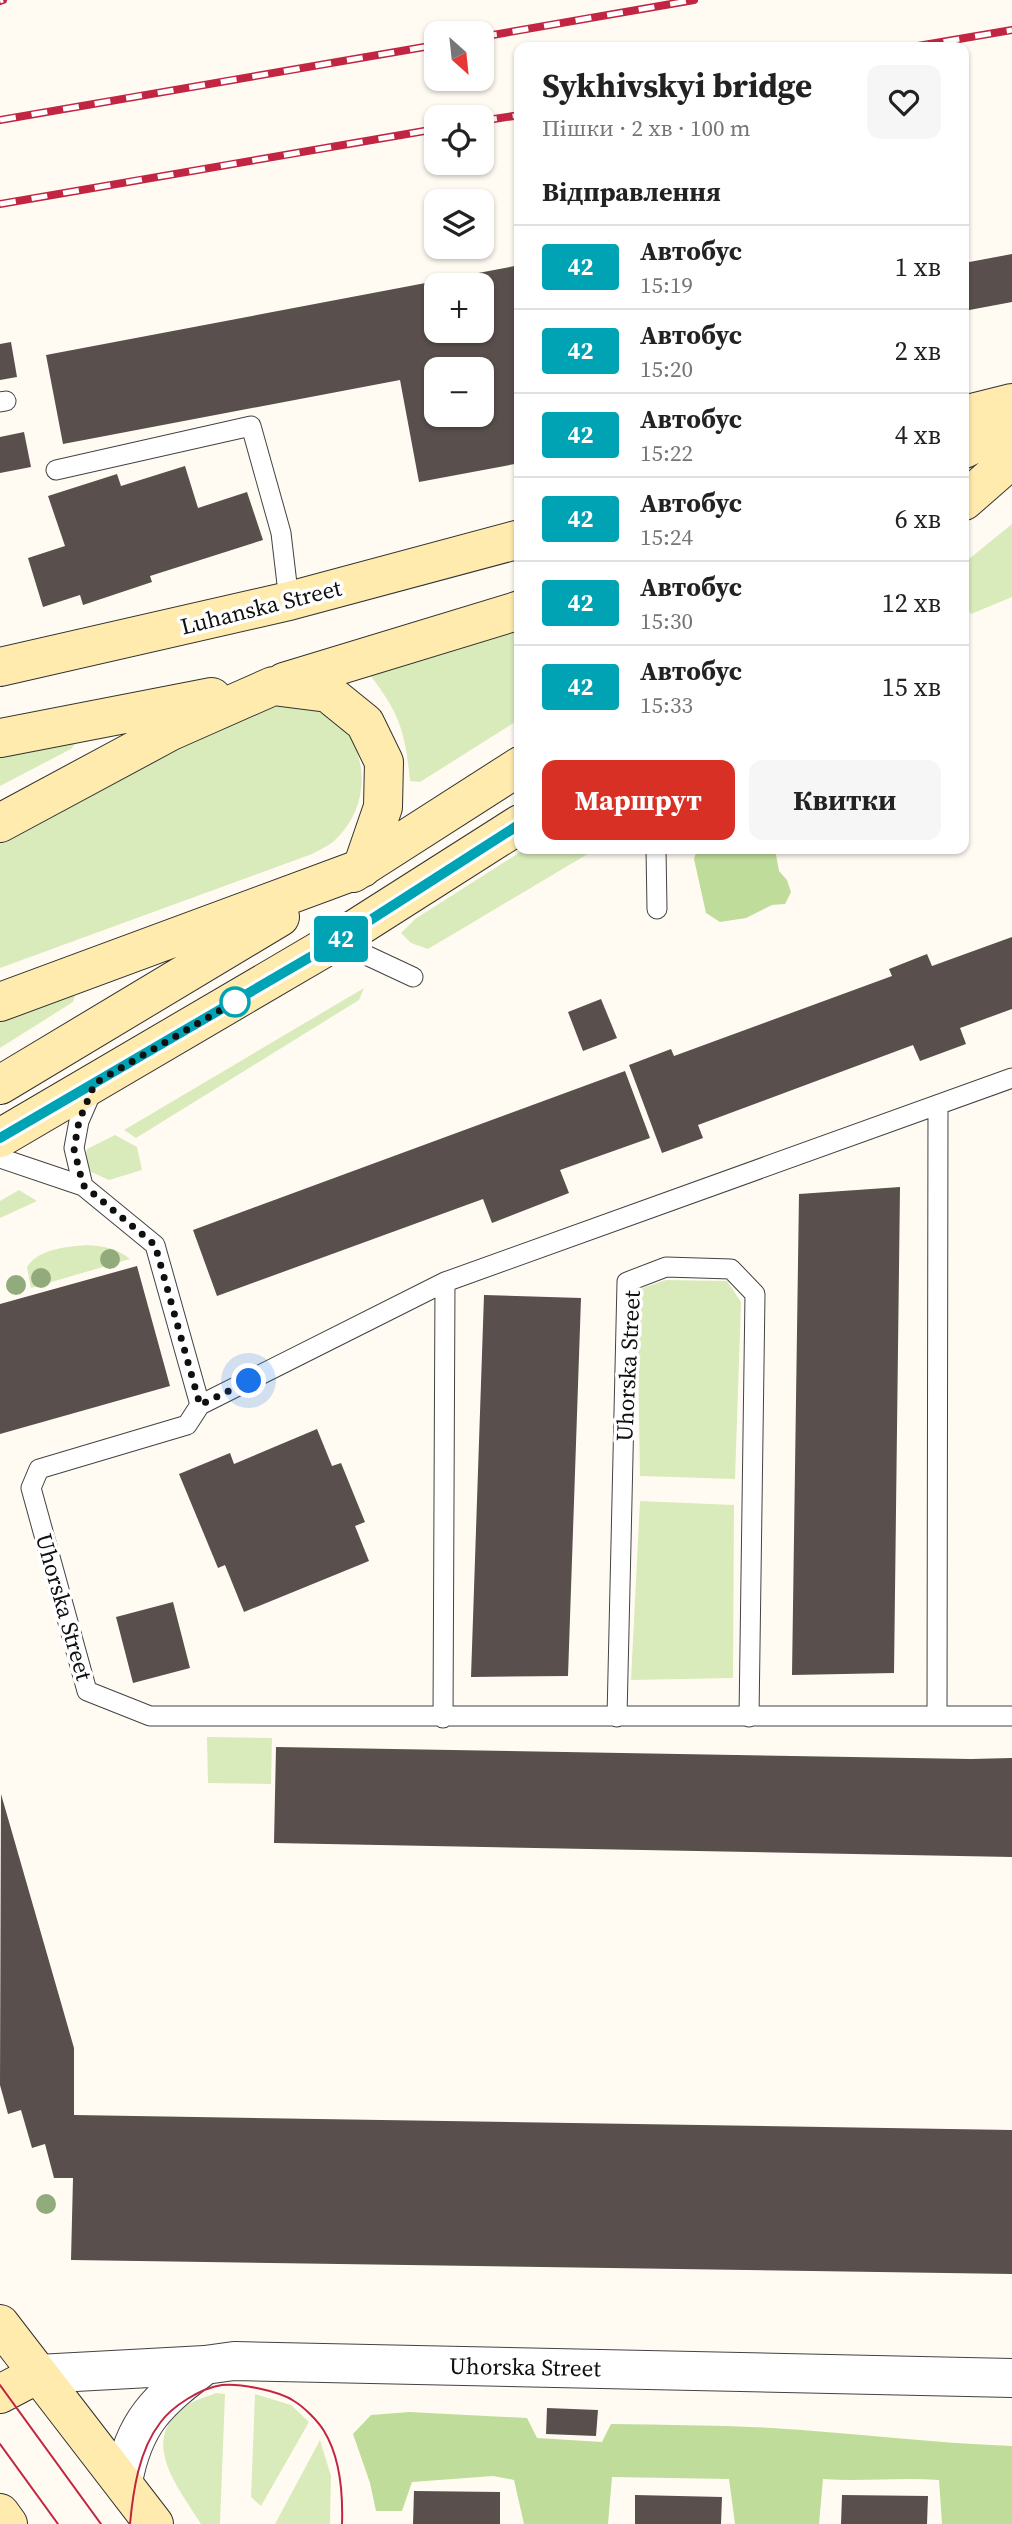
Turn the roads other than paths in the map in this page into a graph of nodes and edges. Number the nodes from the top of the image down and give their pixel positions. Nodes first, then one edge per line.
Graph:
1 (1012, 402) edge
2 (969, 414) edge
3 (1012, 425) edge
4 (1012, 442) edge
5 (969, 446) edge
6 (1012, 459) edge
7 (56, 470) dead end
8 (969, 472) edge
9 (969, 497) edge
10 (514, 541) edge
11 (289, 601) junction
12 (514, 612) edge
13 (0, 667) edge
14 (273, 685) junction
15 (0, 738) edge
16 (514, 770) edge
17 (0, 823) edge
18 (514, 828) edge
19 (656, 854) edge
20 (362, 868) junction
21 (657, 909) dead end
22 (336, 942) junction
23 (413, 976) dead end
24 (0, 1002) edge
25 (1012, 1078) edge
26 (95, 1083) junction
27 (0, 1085) edge
28 (938, 1105) junction
29 (0, 1138) edge
30 (0, 1158) edge
31 (83, 1185) junction
32 (445, 1282) junction
33 (200, 1405) junction
34 (937, 1716) junction
35 (1012, 1716) edge
36 (617, 1717) junction
37 (749, 1717) junction
38 (443, 1718) junction
39 (0, 2323) edge
40 (205, 2365) junction
41 (38, 2374) junction
42 (1012, 2378) edge
43 (0, 2394) edge
44 (123, 2482) junction
45 (0, 2513) edge
46 (8, 2524) edge
47 (154, 2524) edge

1 - 2 main road
3 - 5 main road
4 - 8 main road
6 - 9 main road
7 - 11 lane
10 - 11 main road, Luhanska Street
11 - 13 main road, Luhanska Street
12 - 14 main road
14 - 15 main road
14 - 17 main road
14 - 20 main road
16 - 20 main road
18 - 22 main road
19 - 21 lane
20 - 24 main road
20 - 27 main road
22 - 23 lane
22 - 26 main road
25 - 28 lane, Uhorska Street
26 - 29 main road
26 - 31 lane
28 - 32 lane, Uhorska Street
28 - 34 lane
30 - 31 lane
31 - 33 lane
32 - 33 lane, Uhorska Street
32 - 38 lane
33 - 38 lane, Uhorska Street
34 - 35 lane, Uhorska Street
34 - 37 lane, Uhorska Street
36 - 37 lane, Uhorska Street
36 - 37 lane, Uhorska Street
36 - 38 lane, Uhorska Street
39 - 41 main road
40 - 41 street, Uhorska Street
40 - 42 street, Uhorska Street
40 - 44 street
41 - 43 main road
41 - 44 main road
44 - 47 main road
45 - 46 main road

